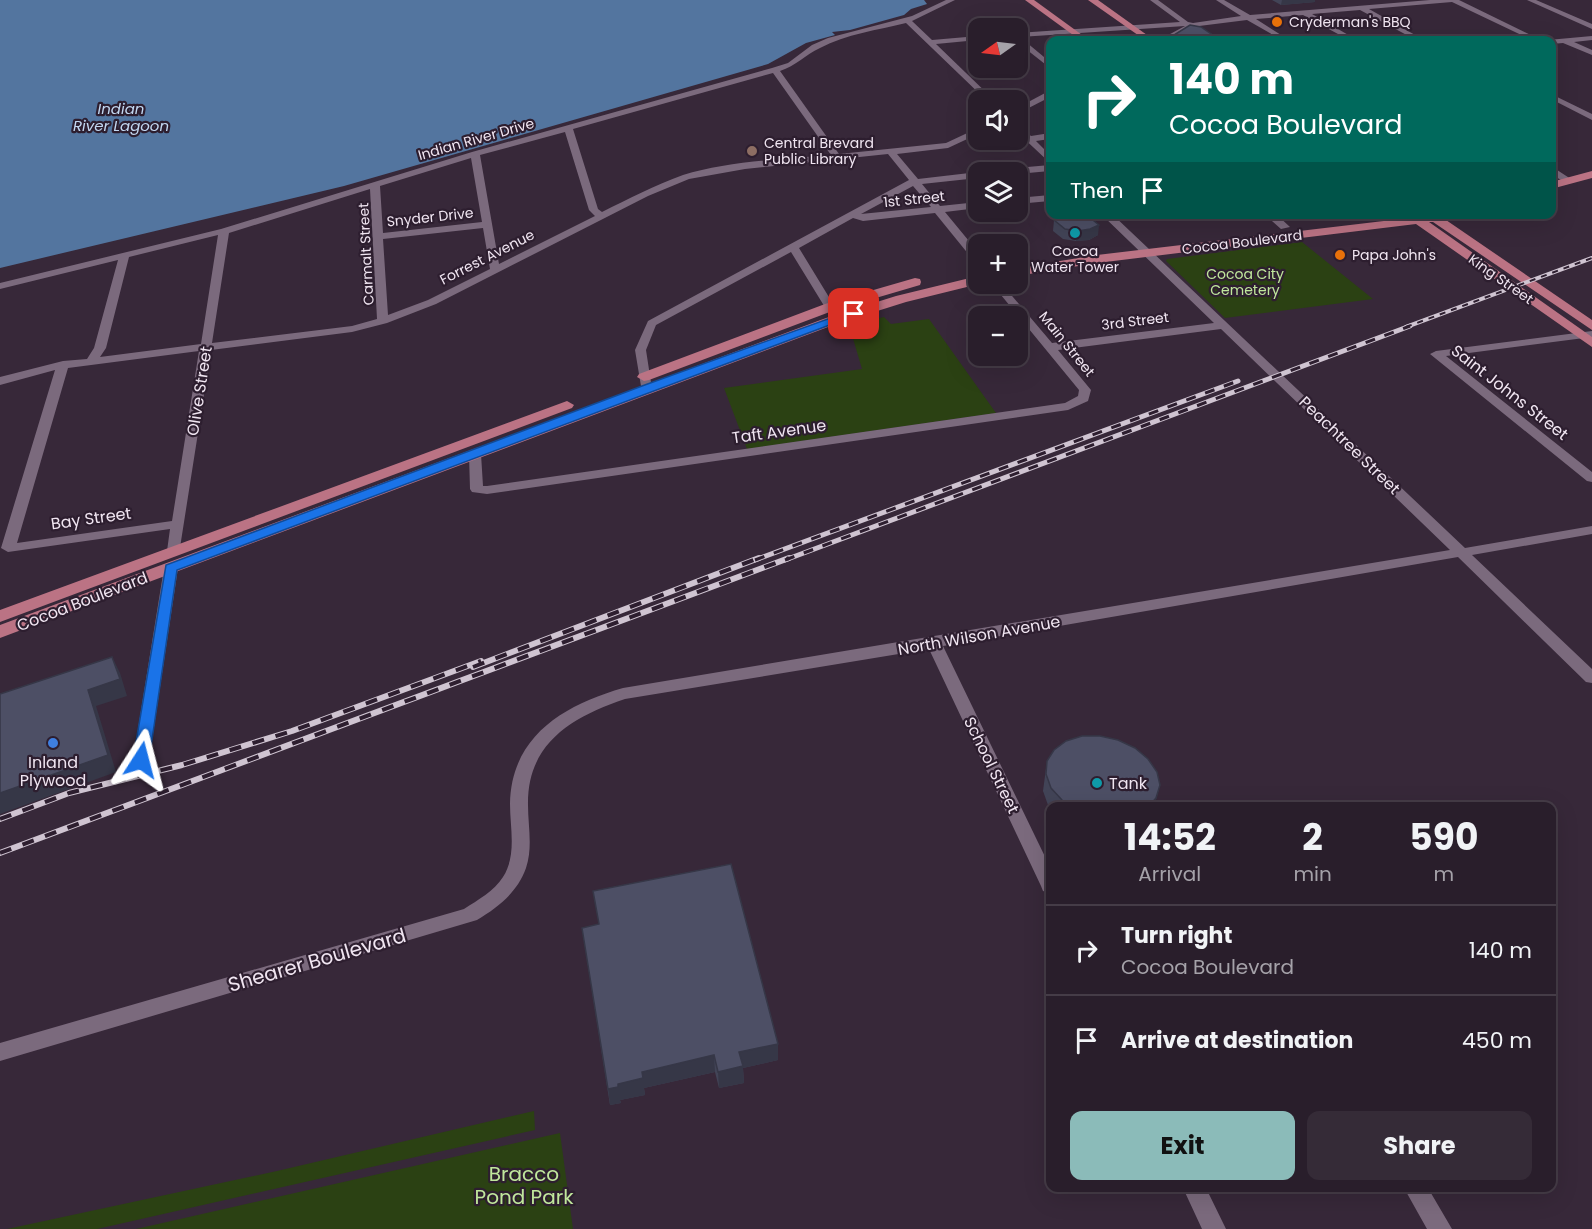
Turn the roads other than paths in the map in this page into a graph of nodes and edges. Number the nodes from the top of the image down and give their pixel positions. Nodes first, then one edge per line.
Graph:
1 (952, 0) edge
2 (1029, 0) edge
3 (1153, 0) edge
4 (1219, 0) edge
5 (1346, 0) edge
6 (1454, 0) edge
7 (1530, 0) edge
8 (1096, 3) edge
9 (1360, 8) junction
10 (1304, 13) junction
11 (1248, 17) junction
12 (907, 20) junction
13 (1189, 24) junction
14 (1131, 27) junction
15 (1592, 27) edge
16 (1072, 32) junction
17 (1028, 36) edge
18 (1078, 36) edge
19 (1144, 36) edge
20 (1170, 36) edge
21 (1211, 36) edge
22 (1279, 36) edge
23 (1347, 36) edge
24 (1413, 36) edge
25 (1529, 36) edge
26 (1592, 38) edge
27 (968, 39) edge
28 (1565, 40) junction
29 (1556, 41) edge
30 (930, 42) junction
31 (1028, 47) edge
32 (1592, 54) edge
33 (1046, 62) edge
34 (775, 70) junction
35 (980, 90) edge
36 (1046, 96) edge
37 (1556, 99) edge
38 (1028, 105) edge
39 (1592, 117) edge
40 (568, 128) junction
41 (1028, 133) edge
42 (1046, 135) edge
43 (968, 136) edge
44 (1028, 139) edge
45 (891, 152) junction
46 (475, 154) junction
47 (1046, 156) edge
48 (837, 157) junction
49 (1046, 168) edge
50 (1028, 170) edge
51 (1556, 174) edge
52 (1592, 174) edge
53 (968, 176) edge
54 (913, 182) junction
55 (375, 186) junction
56 (1556, 186) edge
57 (1572, 187) junction
58 (1556, 195) edge
59 (1046, 198) edge
60 (1028, 200) edge
61 (968, 207) edge
62 (938, 210) junction
63 (854, 215) junction
64 (601, 216) junction
65 (1111, 219) edge
66 (1275, 219) edge
67 (1350, 219) edge
68 (1409, 219) edge
69 (1427, 219) edge
70 (486, 225) junction
71 (1285, 227) junction
72 (224, 231) junction
73 (378, 237) junction
74 (1138, 244) junction
75 (968, 247) edge
76 (794, 248) junction
77 (1147, 254) junction
78 (124, 256) junction
79 (1028, 259) edge
80 (495, 270) junction
81 (968, 270) edge
82 (1028, 270) edge
83 (968, 282) edge
84 (0, 286) edge
85 (1006, 294) edge
86 (834, 313) junction
87 (383, 321) junction
88 (1223, 325) junction
89 (1589, 335) edge
90 (1051, 347) junction
91 (206, 348) junction
92 (92, 361) junction
93 (63, 365) junction
94 (0, 381) edge
95 (646, 382) junction
96 (1084, 398) joint
97 (475, 454) junction
98 (1592, 478) edge
99 (178, 524) junction
100 (1592, 530) edge
101 (1460, 553) junction
102 (172, 560) junction
103 (3, 625) edge
104 (934, 644) junction
105 (1592, 678) edge
106 (141, 760) dead end
107 (525, 767) joint
108 (1046, 878) edge
109 (0, 1052) edge
110 (1196, 1192) edge
111 (1417, 1192) edge
112 (1214, 1229) edge
113 (1440, 1229) edge

1 - 12 street, Indian River Drive
2 - 16 main road
3 - 13 street
4 - 11 street
5 - 9 street
6 - 9 street
6 - 25 street
7 - 15 street
8 - 14 main road
9 - 10 street
9 - 24 street
10 - 11 street
10 - 23 street
11 - 13 street
11 - 22 street
12 - 30 street
12 - 34 street, Indian River Drive
13 - 14 street
13 - 20 street
13 - 21 street
14 - 16 street
14 - 19 main road
16 - 17 street
16 - 18 main road
26 - 28 street
27 - 30 street
28 - 29 street
28 - 32 street
30 - 35 street
31 - 33 street
34 - 40 street, Indian River Drive
34 - 48 street
36 - 38 street
37 - 39 street
40 - 46 street, Indian River Drive
40 - 64 street
41 - 42 street
43 - 45 street, Forrest Avenue
44 - 47 street
45 - 48 street, Forrest Avenue
45 - 54 street
46 - 55 street, Indian River Drive
46 - 70 street
48 - 64 street, Forrest Avenue
49 - 50 street
51 - 57 street
52 - 57 main road
53 - 54 street
54 - 62 street
54 - 63 street
55 - 72 street, Indian River Drive
55 - 73 street, Carmalt Street
56 - 57 main road
57 - 58 main road
59 - 60 street
61 - 62 street, 1st Street
62 - 63 street, 1st Street
62 - 75 street
63 - 76 street
64 - 80 street, Forrest Avenue
65 - 74 street, Peachtree Street
66 - 71 street
67 - 71 main road, Cocoa Boulevard
68 - 77 main road, Cocoa Boulevard
69 - 89 main road, King Street
70 - 73 street, Snyder Drive
70 - 80 street
71 - 74 main road, Cocoa Boulevard
72 - 78 street, Indian River Drive
72 - 91 street, Olive Street
73 - 87 street, Carmalt Street
74 - 77 street, Peachtree Street
74 - 79 main road, Cocoa Boulevard
76 - 86 street
76 - 95 street
77 - 82 main road, Cocoa Boulevard
77 - 88 street, Peachtree Street
78 - 84 street, Indian River Drive
78 - 92 street
80 - 87 street, Forrest Avenue
81 - 86 main road
83 - 86 main road
85 - 90 street, Main Street
86 - 95 main road
86 - 95 main road
87 - 91 street, Forrest Avenue
88 - 90 street, 3rd Street
88 - 101 street, Peachtree Street
89 - 98 street, Saint Johns Street
90 - 96 street, Main Street
91 - 92 street, Forrest Avenue
91 - 99 street, Olive Street
92 - 93 street, Forrest Avenue
93 - 94 street, Forrest Avenue
93 - 99 street, Bay Street
95 - 97 main road
95 - 102 main road
96 - 97 street, Taft Avenue
97 - 102 main road
99 - 102 street, Olive Street
100 - 101 street, North Wilson Avenue
101 - 104 street, North Wilson Avenue
101 - 105 street, Peachtree Street
102 - 103 main road
102 - 106 street, Olive Street
104 - 107 street, North Wilson Avenue
104 - 108 street, School Street
107 - 109 street, Shearer Boulevard
110 - 112 street
111 - 113 street

